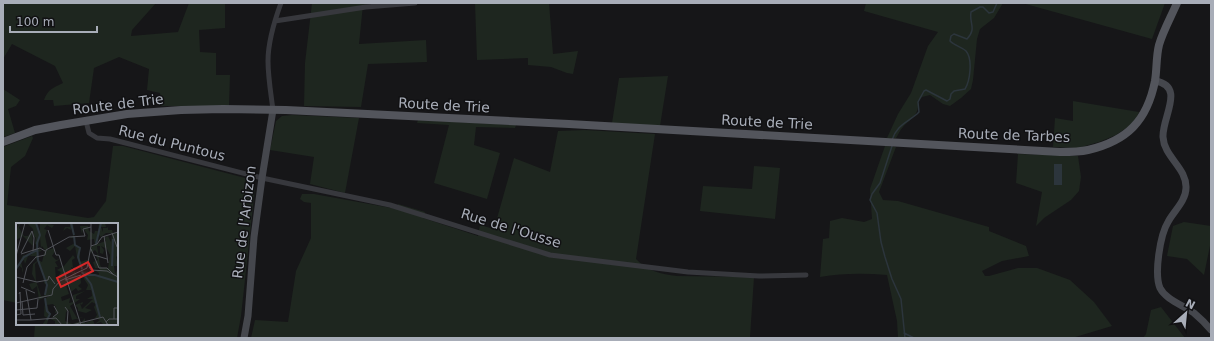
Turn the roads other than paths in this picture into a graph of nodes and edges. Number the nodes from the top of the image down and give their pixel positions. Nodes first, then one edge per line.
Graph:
1 (280, 3) edge
2 (415, 3) edge
3 (1177, 3) edge
4 (275, 21) junction
5 (1155, 81) junction
6 (273, 110) junction
7 (86, 121) junction
8 (3, 142) edge
9 (886, 142) joint
10 (262, 178) junction
11 (806, 275) dead end
12 (1211, 330) edge
13 (244, 338) edge

1 - 4 street
2 - 4 street
3 - 5 main road, Route de Tarbes
4 - 6 street
5 - 9 main road, Route de Tarbes
5 - 12 street
6 - 7 main road, Route de Trie
6 - 9 main road, Route de Trie
6 - 10 street, Rue de l'Arbizon
7 - 8 main road, Route de Trie
7 - 10 street, Rue du Puntous
10 - 11 street, Rue de l'Ousse
10 - 13 street, Rue de l'Arbizon

